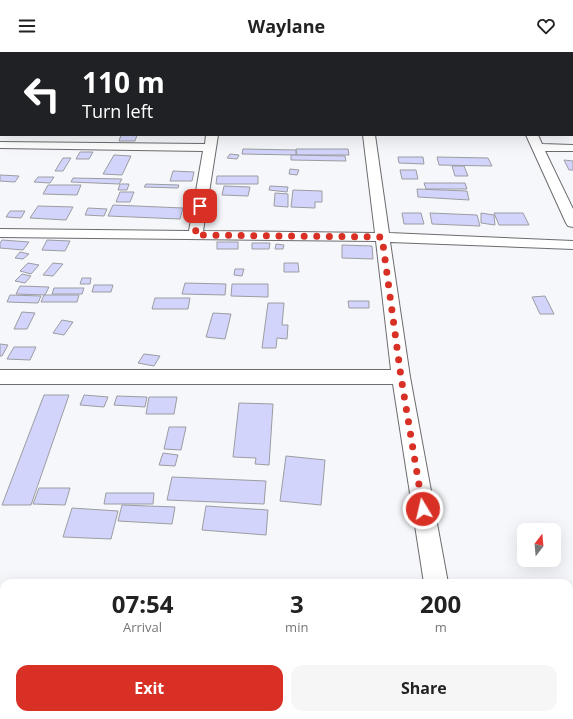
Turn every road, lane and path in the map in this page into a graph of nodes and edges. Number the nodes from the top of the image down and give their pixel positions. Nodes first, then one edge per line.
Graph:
1 (19, 136) edge
2 (212, 136) edge
3 (369, 136) edge
4 (532, 136) edge
5 (0, 145) edge
6 (13, 145) junction
7 (538, 147) junction
8 (209, 148) junction
9 (573, 148) edge
10 (573, 223) edge
11 (0, 232) edge
12 (195, 235) junction
13 (382, 237) junction
14 (573, 245) edge
15 (0, 377) edge
16 (401, 377) junction
17 (435, 579) edge

1 - 6 street
2 - 8 street
3 - 13 street
4 - 7 street
5 - 6 street
6 - 8 street
7 - 9 street
7 - 10 street
8 - 12 street
11 - 12 street
12 - 13 street
13 - 14 street
13 - 16 street
15 - 16 street
16 - 17 street

